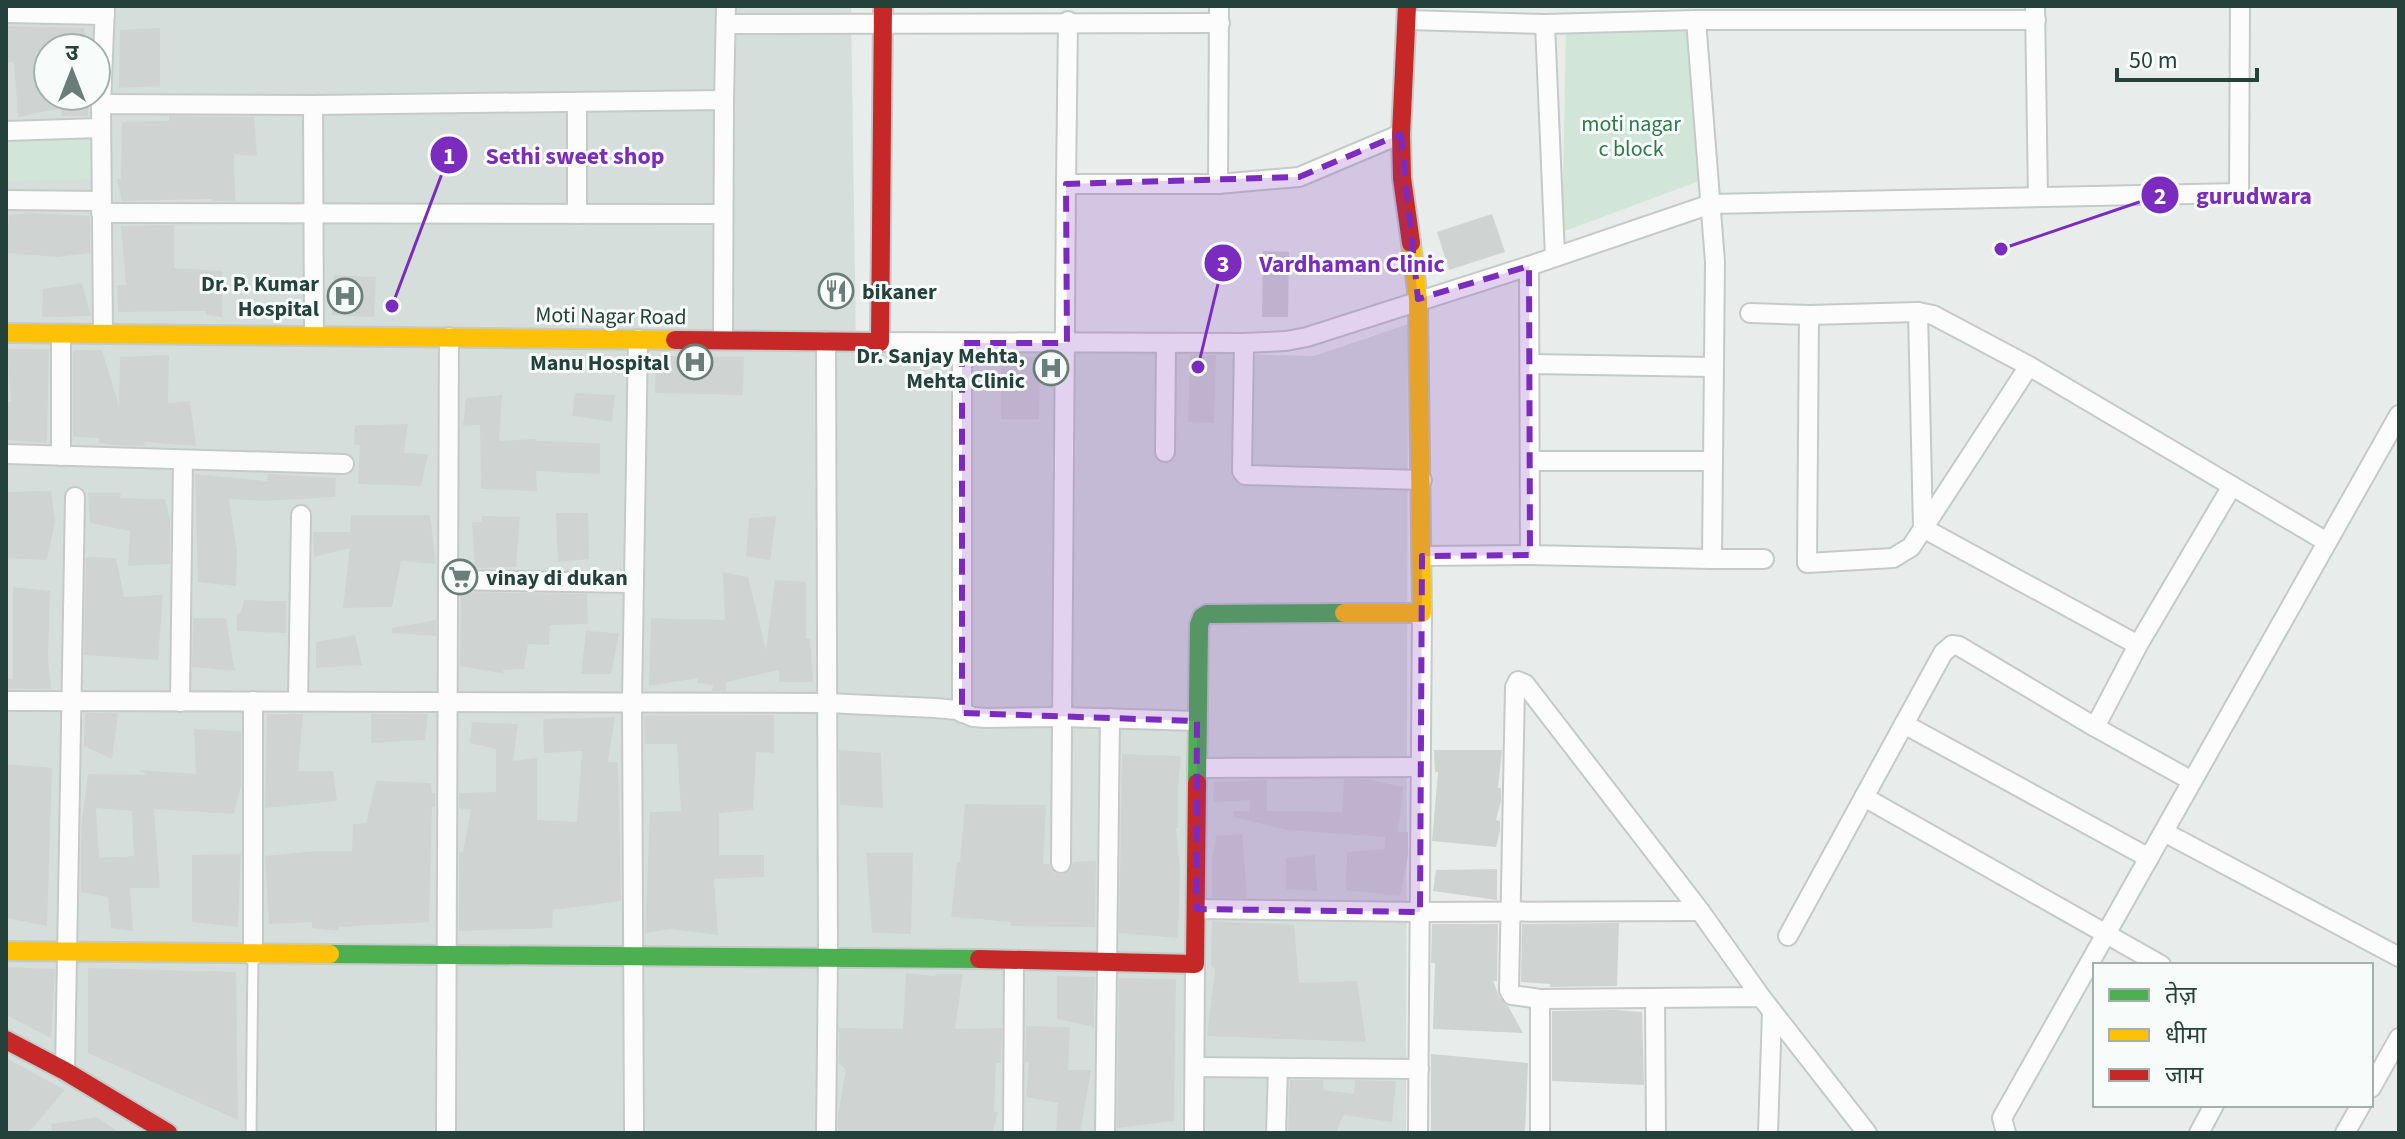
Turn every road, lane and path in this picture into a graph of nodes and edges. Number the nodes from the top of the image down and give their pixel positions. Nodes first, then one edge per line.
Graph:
1 (2240, 6) edge
2 (105, 10) edge
3 (6, 13) edge
4 (1408, 13) edge
5 (2035, 13) edge
6 (1219, 14) edge
7 (726, 15) edge
8 (883, 15) edge
9 (1696, 20) junction
10 (1068, 21) junction
11 (1545, 24) junction
12 (104, 32) edge
13 (724, 100) junction
14 (577, 103) junction
15 (112, 104) edge
16 (313, 105) junction
17 (101, 112) edge
18 (100, 128) junction
19 (6, 131) edge
20 (1401, 134) junction
21 (1066, 184) junction
22 (1218, 184) junction
23 (2038, 197) junction
24 (6, 200) edge
25 (1711, 204) junction
26 (101, 207) junction
27 (314, 214) junction
28 (577, 214) junction
29 (723, 214) junction
30 (1555, 256) junction
31 (1529, 266) junction
32 (1418, 299) junction
33 (1918, 312) junction
34 (1750, 313) dead end
35 (1809, 315) junction
36 (6, 333) edge
37 (61, 334) junction
38 (103, 334) junction
39 (314, 336) junction
40 (449, 337) junction
41 (638, 339) junction
42 (723, 340) junction
43 (826, 341) junction
44 (880, 342) junction
45 (962, 343) junction
46 (1067, 343) junction
47 (1244, 343) junction
48 (1166, 344) junction
49 (1531, 364) junction
50 (2029, 366) junction
51 (1713, 367) junction
52 (2399, 415) edge
53 (1165, 452) dead end
54 (6, 454) edge
55 (61, 456) junction
56 (183, 460) junction
57 (1530, 461) junction
58 (1713, 461) junction
59 (344, 464) dead end
60 (1422, 480) junction
61 (2232, 486) junction
62 (75, 497) dead end
63 (301, 515) dead end
64 (1923, 528) junction
65 (2327, 542) junction
66 (1530, 555) junction
67 (1422, 556) junction
68 (1712, 559) junction
69 (1764, 559) dead end
70 (448, 580) junction
71 (634, 583) junction
72 (1422, 613) junction
73 (2138, 645) junction
74 (6, 701) edge
75 (253, 701) junction
76 (298, 701) junction
77 (446, 701) junction
78 (632, 701) junction
79 (72, 702) junction
80 (180, 702) junction
81 (826, 703) junction
82 (962, 713) junction
83 (1061, 717) junction
84 (1110, 718) junction
85 (1197, 721) junction
86 (1904, 724) junction
87 (2095, 727) junction
88 (1420, 767) junction
89 (1197, 768) junction
90 (2192, 781) junction
91 (1864, 797) junction
92 (2164, 832) junction
93 (2149, 858) junction
94 (1061, 863) dead end
95 (1196, 909) junction
96 (1511, 911) junction
97 (1700, 911) junction
98 (1420, 912) junction
99 (2106, 934) junction
100 (1788, 936) dead end
101 (6, 951) edge
102 (68, 952) junction
103 (445, 954) junction
104 (253, 956) junction
105 (633, 956) junction
106 (828, 957) junction
107 (2399, 957) edge
108 (1014, 960) junction
109 (1108, 961) junction
110 (2157, 963) edge
111 (1195, 964) junction
112 (1540, 999) junction
113 (1655, 999) junction
114 (1767, 1005) junction
115 (2399, 1038) edge
116 (6, 1040) edge
117 (1195, 1067) junction
118 (1278, 1068) junction
119 (1419, 1069) junction
120 (65, 1071) junction
121 (2373, 1083) edge
122 (2213, 1107) edge
123 (2360, 1107) edge
124 (168, 1133) edge
125 (251, 1133) edge
126 (446, 1133) edge
127 (634, 1133) edge
128 (826, 1133) edge
129 (1013, 1133) edge
130 (1105, 1133) edge
131 (1194, 1133) edge
132 (1276, 1133) edge
133 (1418, 1133) edge
134 (1540, 1133) edge
135 (1656, 1133) edge
136 (1768, 1133) edge
137 (1867, 1133) edge
138 (2006, 1133) edge
139 (2199, 1133) edge
140 (2345, 1133) edge

1 - 23 street
2 - 3 street
2 - 12 street
4 - 11 street
4 - 20 street
5 - 9 street
5 - 23 street
6 - 10 street
6 - 22 street
7 - 8 street
7 - 13 street
8 - 10 street
8 - 44 street
9 - 11 street
9 - 25 street
10 - 21 street
11 - 30 street
13 - 14 street
13 - 29 street
14 - 16 street
14 - 28 street
15 - 16 street
16 - 27 street
17 - 18 street
18 - 19 street
18 - 26 street
20 - 22 street
20 - 32 street
21 - 22 street
21 - 46 street
23 - 25 street
24 - 26 street
25 - 30 street
25 - 51 street
26 - 27 street
26 - 38 street
27 - 28 street
27 - 39 street
28 - 29 street
29 - 42 street
30 - 31 street
31 - 32 street
31 - 49 street
32 - 47 street
32 - 60 street
33 - 35 street
33 - 50 street
33 - 64 street
34 - 35 street
35 - 64 street
36 - 37 street, Moti Nagar Road
37 - 38 street, Moti Nagar Road
37 - 55 street
38 - 39 street, Moti Nagar Road
39 - 40 street, Moti Nagar Road
40 - 41 street, Moti Nagar Road
40 - 70 street
41 - 42 street, Moti Nagar Road
41 - 71 street
42 - 43 street, Moti Nagar Road
43 - 44 street, Moti Nagar Road
43 - 81 street
44 - 45 street
45 - 46 street
45 - 82 street
46 - 48 street
46 - 83 street
47 - 48 street
47 - 60 street
48 - 53 street
49 - 51 street
49 - 57 street
50 - 61 street
50 - 64 street
51 - 58 street
52 - 65 street
54 - 55 street
55 - 56 street
56 - 59 street
56 - 80 street
57 - 58 street
57 - 66 street
58 - 68 street
60 - 67 street
61 - 65 street
61 - 73 street
62 - 79 street
63 - 76 street
64 - 73 street
65 - 90 street
66 - 67 street
66 - 68 street
67 - 72 street
68 - 69 street
70 - 71 street
70 - 77 street
71 - 78 street
72 - 85 street
72 - 88 street
73 - 87 street
74 - 79 street
75 - 76 street
75 - 80 street
75 - 104 street
76 - 77 street
77 - 78 street
77 - 103 street
78 - 81 street
78 - 105 street
79 - 80 street
79 - 102 street
81 - 82 street
81 - 106 street
82 - 83 street
83 - 84 street
83 - 94 street
84 - 85 street
84 - 109 street
85 - 89 street
86 - 87 street
86 - 91 street
86 - 93 street
87 - 90 street
88 - 89 street
88 - 98 street
89 - 95 street
90 - 92 street
91 - 99 street
91 - 100 street
92 - 93 street
92 - 107 street
93 - 99 street
95 - 98 street
95 - 111 street
96 - 97 street
96 - 97 street
96 - 98 street
96 - 112 street
97 - 114 street
98 - 119 street
99 - 110 street
99 - 138 street
101 - 102 street
102 - 104 street
102 - 120 street
103 - 104 street
103 - 105 street
103 - 126 street
104 - 125 lane
105 - 106 street
105 - 127 street
106 - 108 street
106 - 128 street
108 - 109 street
108 - 129 street
109 - 111 street
109 - 130 street
111 - 117 street
112 - 113 street
112 - 134 street
113 - 114 street
113 - 135 street
114 - 136 street
114 - 137 street
115 - 121 street
116 - 120 street
117 - 118 street
117 - 131 street
118 - 119 street
118 - 132 street
119 - 133 street
120 - 124 street
122 - 139 street
123 - 140 street

